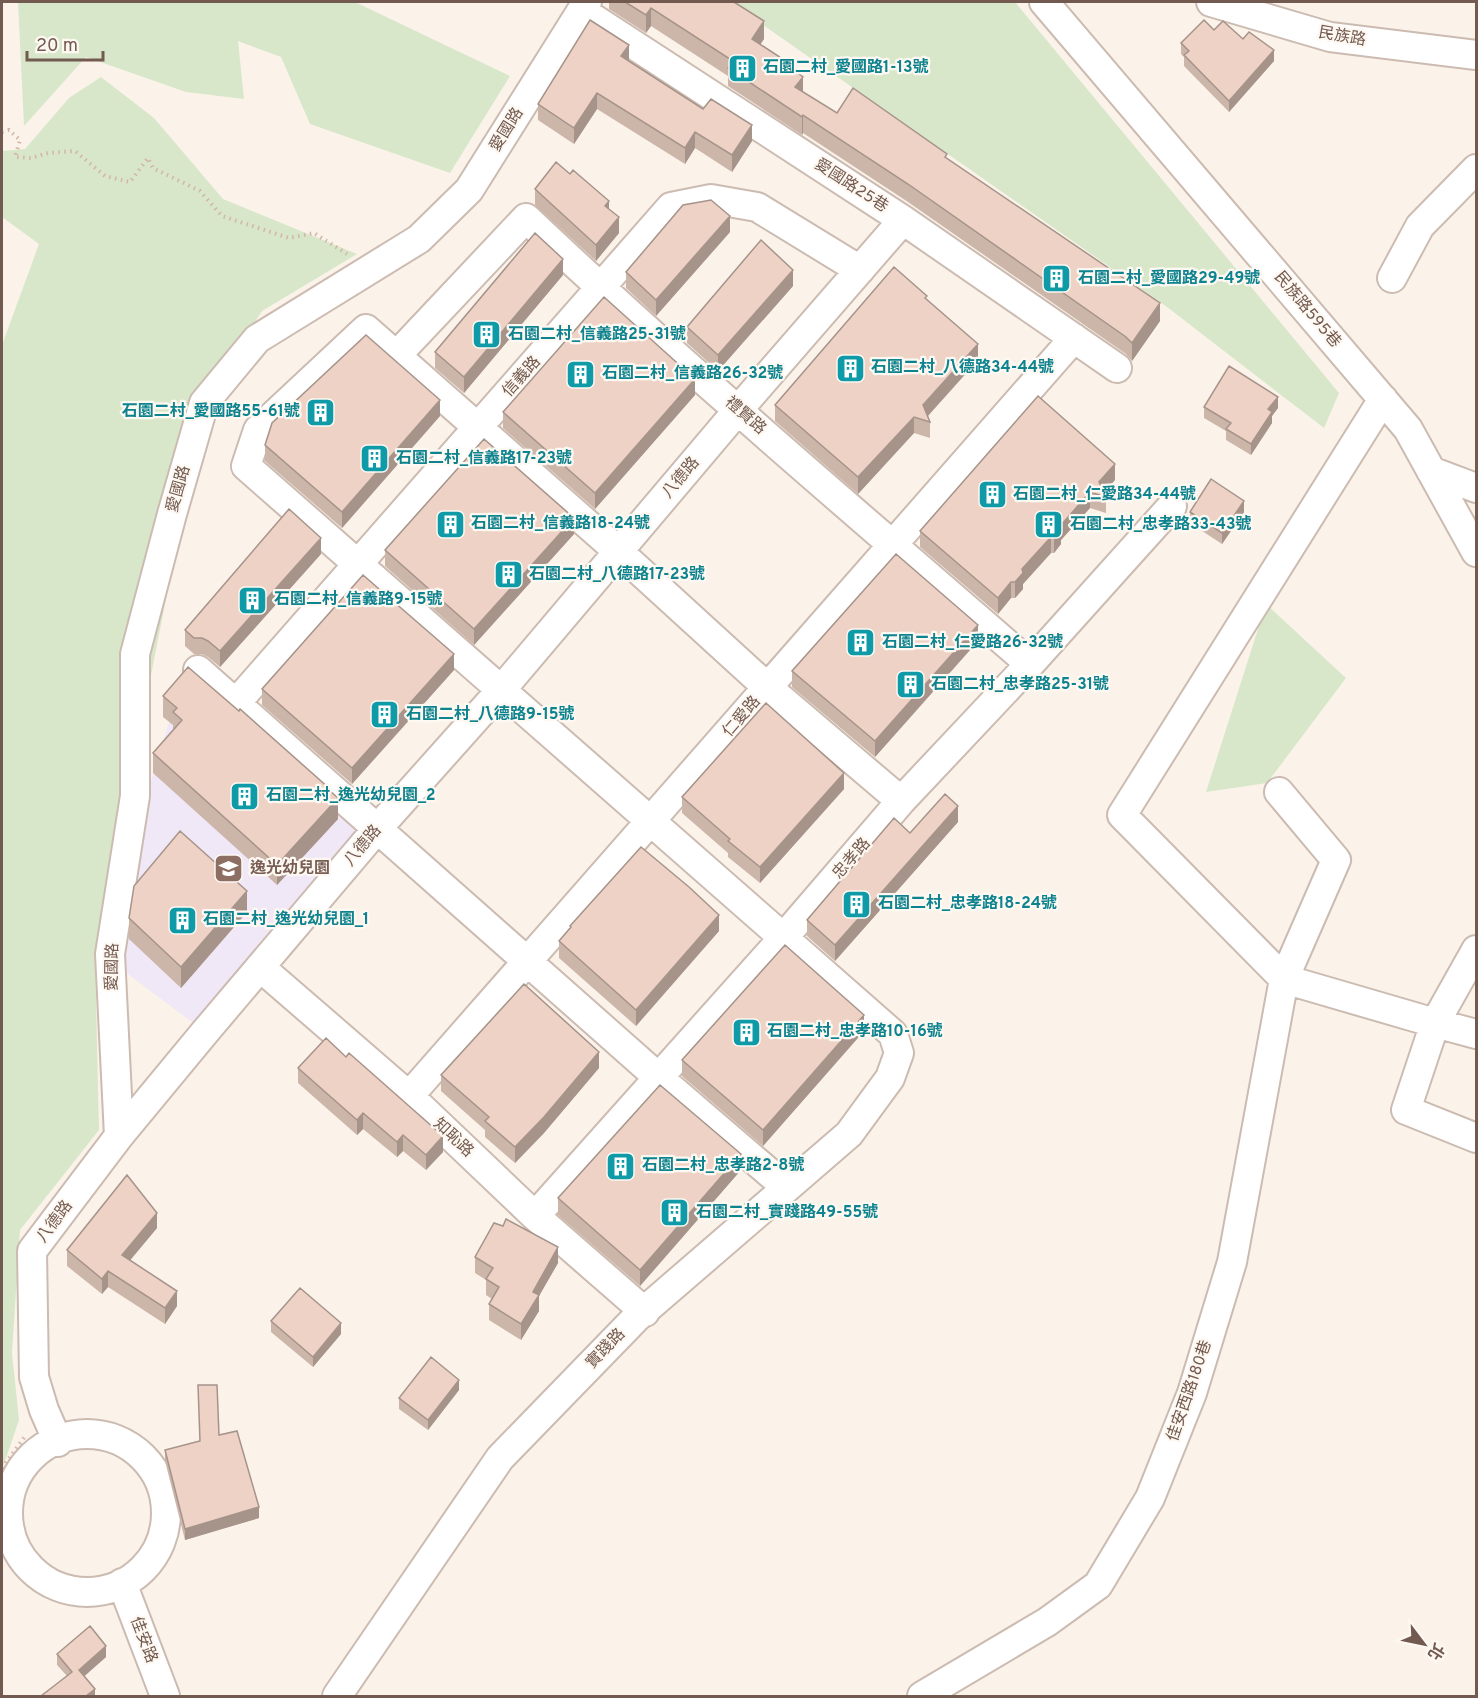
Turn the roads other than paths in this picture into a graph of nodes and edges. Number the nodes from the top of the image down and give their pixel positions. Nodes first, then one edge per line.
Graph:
1 (1044, 2) edge
2 (1211, 2) edge
3 (584, 6) edge
4 (1476, 55) edge
5 (1476, 169) edge
6 (903, 220) junction
7 (860, 270) junction
8 (1392, 278) dead end
9 (601, 289) junction
10 (1074, 338) junction
11 (396, 356) junction
12 (1117, 368) dead end
13 (1383, 399) junction
14 (738, 410) junction
15 (477, 428) junction
16 (1431, 471) junction
17 (1476, 488) edge
18 (1172, 506) dead end
19 (892, 544) junction
20 (619, 552) junction
21 (1476, 552) edge
22 (358, 564) junction
23 (1030, 664) junction
24 (198, 670) dead end
25 (768, 688) junction
26 (502, 689) junction
27 (236, 703) junction
28 (1279, 792) dead end
29 (901, 801) junction
30 (650, 822) junction
31 (377, 829) junction
32 (784, 938) junction
33 (1476, 950) edge
34 (528, 962) junction
35 (260, 967) junction
36 (1284, 979) junction
37 (1435, 1023) junction
38 (1476, 1034) edge
39 (659, 1078) junction
40 (409, 1096) junction
41 (119, 1136) junction
42 (1476, 1138) edge
43 (786, 1187) junction
44 (535, 1216) junction
45 (645, 1312) junction
46 (58, 1442) junction
47 (122, 1583) junction
48 (165, 1696) edge
49 (337, 1696) edge
50 (922, 1696) edge

1 - 13 street, 民族路595巷
2 - 4 street, 民族路
3 - 6 street, 愛國路25巷
3 - 41 street, 愛國路
5 - 8 street
6 - 7 street, 八德路
6 - 10 street, 愛國路25巷
7 - 9 street, 信義路
7 - 14 street, 八德路
9 - 11 street, 禮賢路
9 - 14 street, 禮賢路
9 - 15 street, 信義路
10 - 12 street, 愛國路25巷
10 - 19 street, 仁愛路
11 - 15 street
11 - 22 street
13 - 16 street, 民族路595巷
13 - 36 street
14 - 19 street, 禮賢路
14 - 20 street, 八德路
15 - 20 street
15 - 22 street, 信義路
16 - 17 street
16 - 21 street, 民族路595巷
18 - 23 street, 忠孝路
19 - 23 street, 禮賢路
19 - 25 street, 仁愛路
20 - 25 street
20 - 26 street, 八德路
22 - 26 street
22 - 27 street, 信義路
23 - 29 street, 忠孝路
24 - 27 street
25 - 29 street
25 - 30 street, 仁愛路
26 - 30 street
26 - 31 street, 八德路
27 - 31 street
28 - 36 street, 佳安西路180巷
29 - 32 street, 忠孝路
30 - 32 street
30 - 34 street, 仁愛路
31 - 34 street
31 - 35 street, 八德路
32 - 39 street, 忠孝路
32 - 43 street, 實踐路
33 - 37 street
34 - 39 street
34 - 40 street, 仁愛路
35 - 40 street, 知恥路
35 - 41 street, 八德路
36 - 37 street
36 - 50 street, 佳安西路180巷
37 - 38 street
37 - 42 street
39 - 43 street
39 - 44 street, 忠孝路
40 - 44 street, 知恥路
41 - 46 street, 八德路
43 - 45 street, 實踐路
44 - 45 street, 知恥路
45 - 49 street, 實踐路
46 - 47 street
46 - 47 street
47 - 48 street, 佳安路

